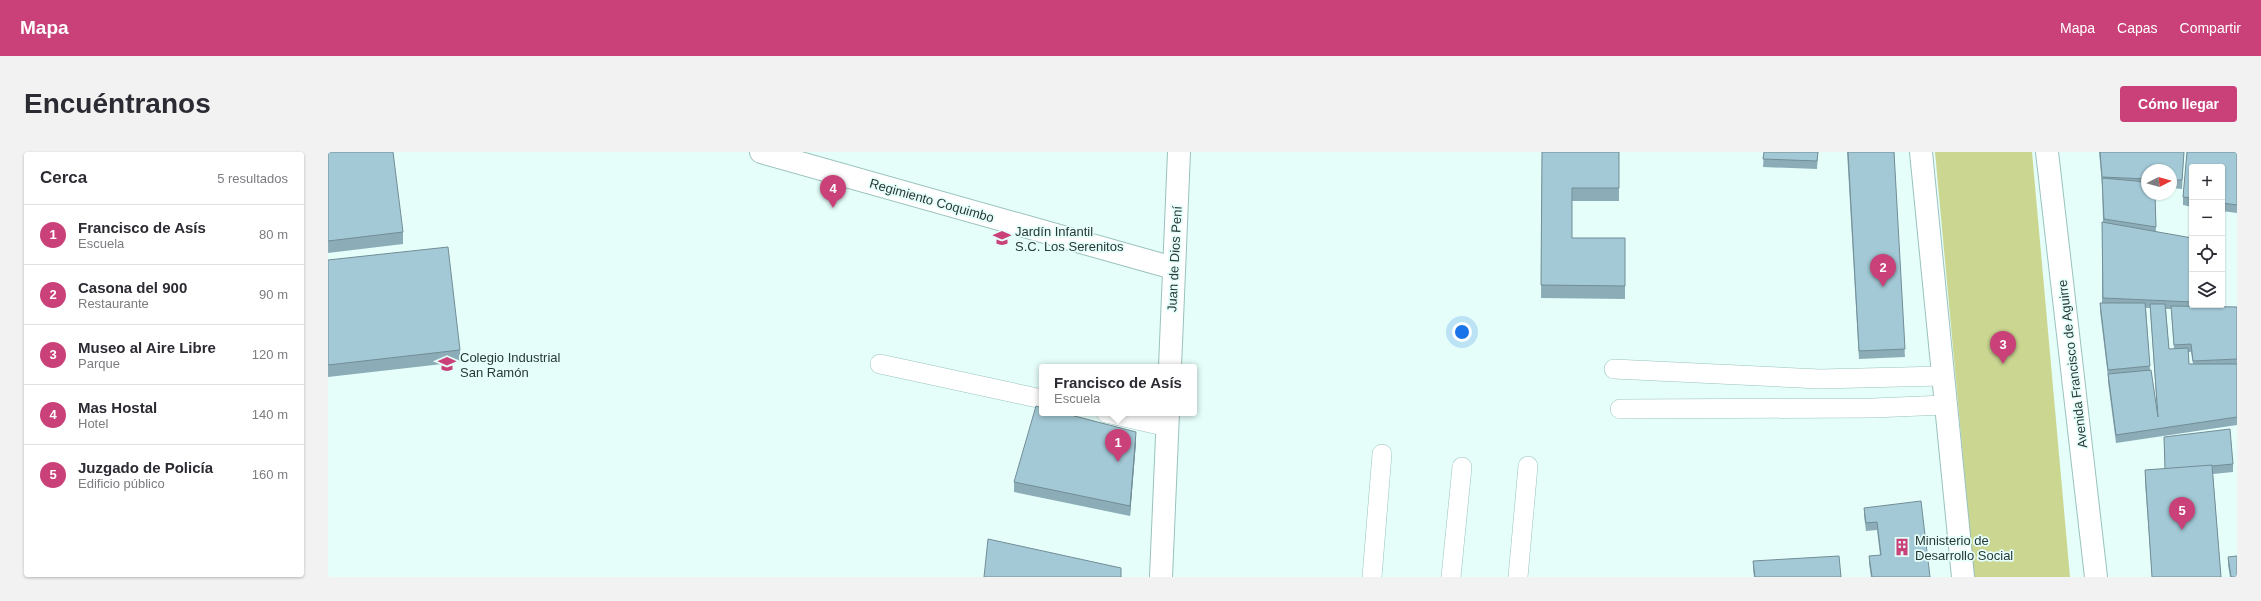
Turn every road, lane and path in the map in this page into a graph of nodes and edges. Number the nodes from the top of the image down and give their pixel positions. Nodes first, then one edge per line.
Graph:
1 (761, 152) edge
2 (1180, 152) edge
3 (1921, 152) edge
4 (2047, 152) edge
5 (1173, 268) junction
6 (880, 364) dead end
7 (1170, 364) edge
8 (1614, 369) dead end
9 (1942, 376) junction
10 (1039, 398) edge
11 (1945, 405) junction
12 (1620, 409) dead end
13 (1133, 416) edge
14 (1168, 420) edge
15 (1382, 454) dead end
16 (1528, 466) dead end
17 (1462, 467) dead end
18 (1161, 577) edge
19 (1372, 577) edge
20 (1451, 577) edge
21 (1518, 577) edge
22 (1963, 577) edge
23 (2096, 577) edge

1 - 5 main road, Regimiento Coquimbo
2 - 5 main road, Juan de Dios Pení
3 - 9 main road
4 - 23 main road, Avenida Francisco de Aguirre
5 - 7 main road, Juan de Dios Pení
6 - 10 lane
8 - 9 lane
9 - 11 main road
11 - 12 lane
11 - 22 main road
13 - 14 lane
14 - 18 main road
15 - 19 lane
16 - 21 lane
17 - 20 lane

